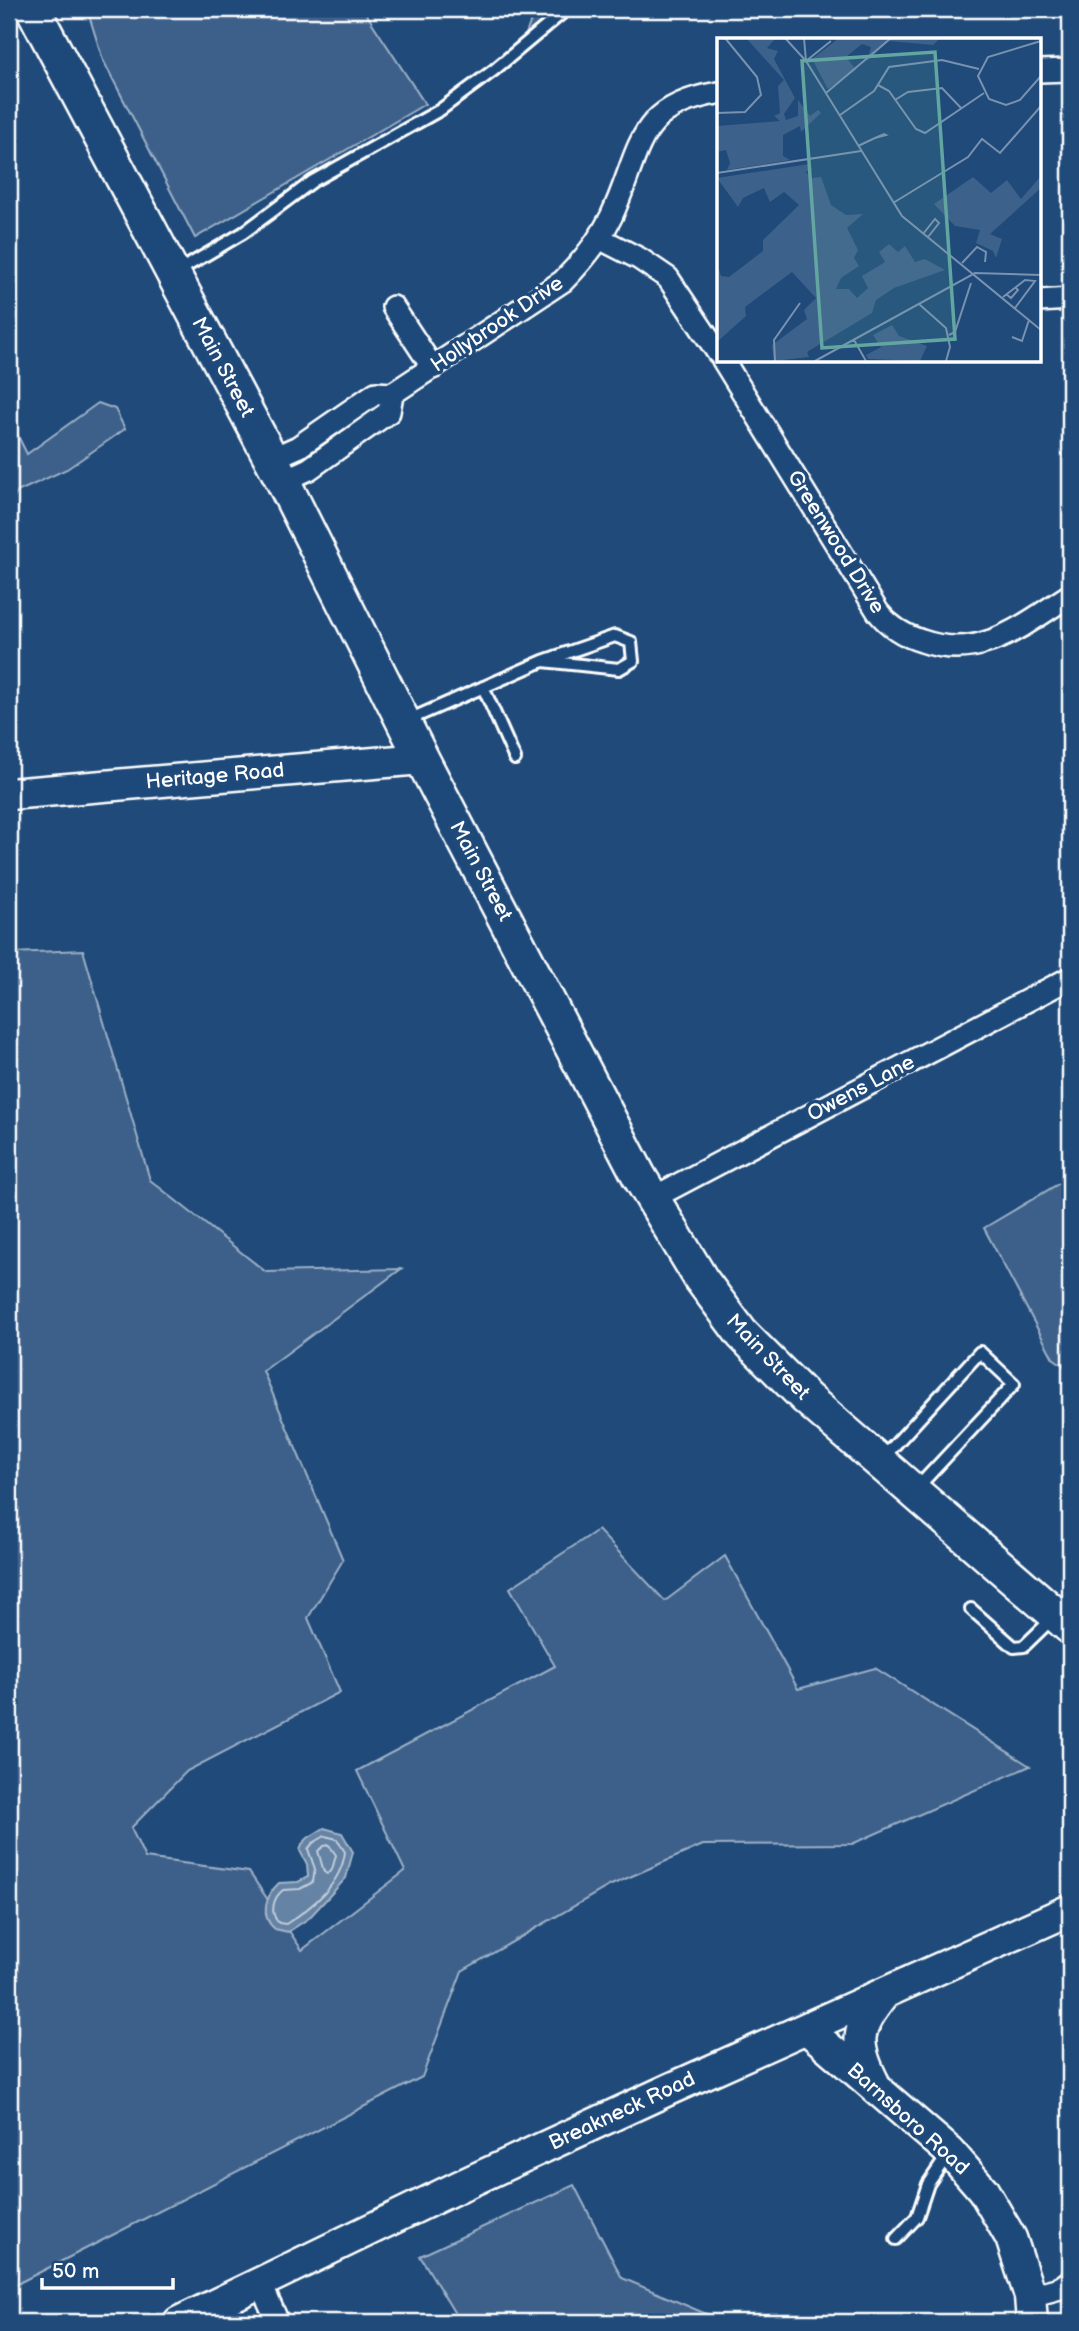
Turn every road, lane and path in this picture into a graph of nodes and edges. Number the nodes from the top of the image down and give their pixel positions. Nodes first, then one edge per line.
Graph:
1 (33, 9) edge
2 (567, 9) edge
3 (1070, 70) edge
4 (1040, 71) edge
5 (717, 93) edge
6 (599, 238) junction
7 (173, 275) junction
8 (1070, 299) edge
9 (1040, 301) edge
10 (393, 307) dead end
11 (717, 346) edge
12 (729, 362) edge
13 (433, 368) junction
14 (277, 470) junction
15 (1070, 595) edge
16 (543, 661) junction
17 (483, 687) junction
18 (403, 722) junction
19 (422, 758) junction
20 (515, 759) dead end
21 (9, 794) edge
22 (1070, 978) edge
23 (653, 1198) junction
24 (880, 1462) junction
25 (914, 1492) junction
26 (971, 1609) dead end
27 (1063, 1621) edge
28 (1070, 1910) edge
29 (886, 1993) junction
30 (807, 2029) junction
31 (877, 2089) junction
32 (950, 2152) junction
33 (896, 2239) dead end
34 (1070, 2281) edge
35 (260, 2283) junction
36 (1031, 2309) edge
37 (179, 2322) edge
38 (278, 2322) edge

1 - 7 main road, Main Street
2 - 7 lane
3 - 4 street
5 - 6 street, Hollybrook Drive
6 - 11 street, Greenwood Drive
6 - 13 street, Hollybrook Drive
7 - 14 main road, Main Street
8 - 9 street
10 - 13 street
12 - 15 street, Greenwood Drive
13 - 14 street, Hollybrook Drive
14 - 18 main road, Main Street
16 - 16 lane
16 - 17 lane
17 - 18 lane
17 - 20 lane
18 - 19 main road, Main Street
19 - 21 main road, Heritage Road
19 - 23 main road, Main Street
22 - 23 street, Owens Lane
23 - 24 main road, Main Street
24 - 25 main road, Main Street
24 - 25 lane
25 - 27 main road, Main Street
26 - 27 lane
28 - 29 main road, Breakneck Road
29 - 30 main road, Breakneck Road
29 - 31 main road
30 - 31 main road, Barnsboro Road
30 - 35 main road, Breakneck Road
31 - 32 main road, Barnsboro Road
32 - 33 lane
32 - 36 main road, Barnsboro Road
34 - 36 street, Barnsboro Road
35 - 37 main road, Breakneck Road
35 - 38 street

